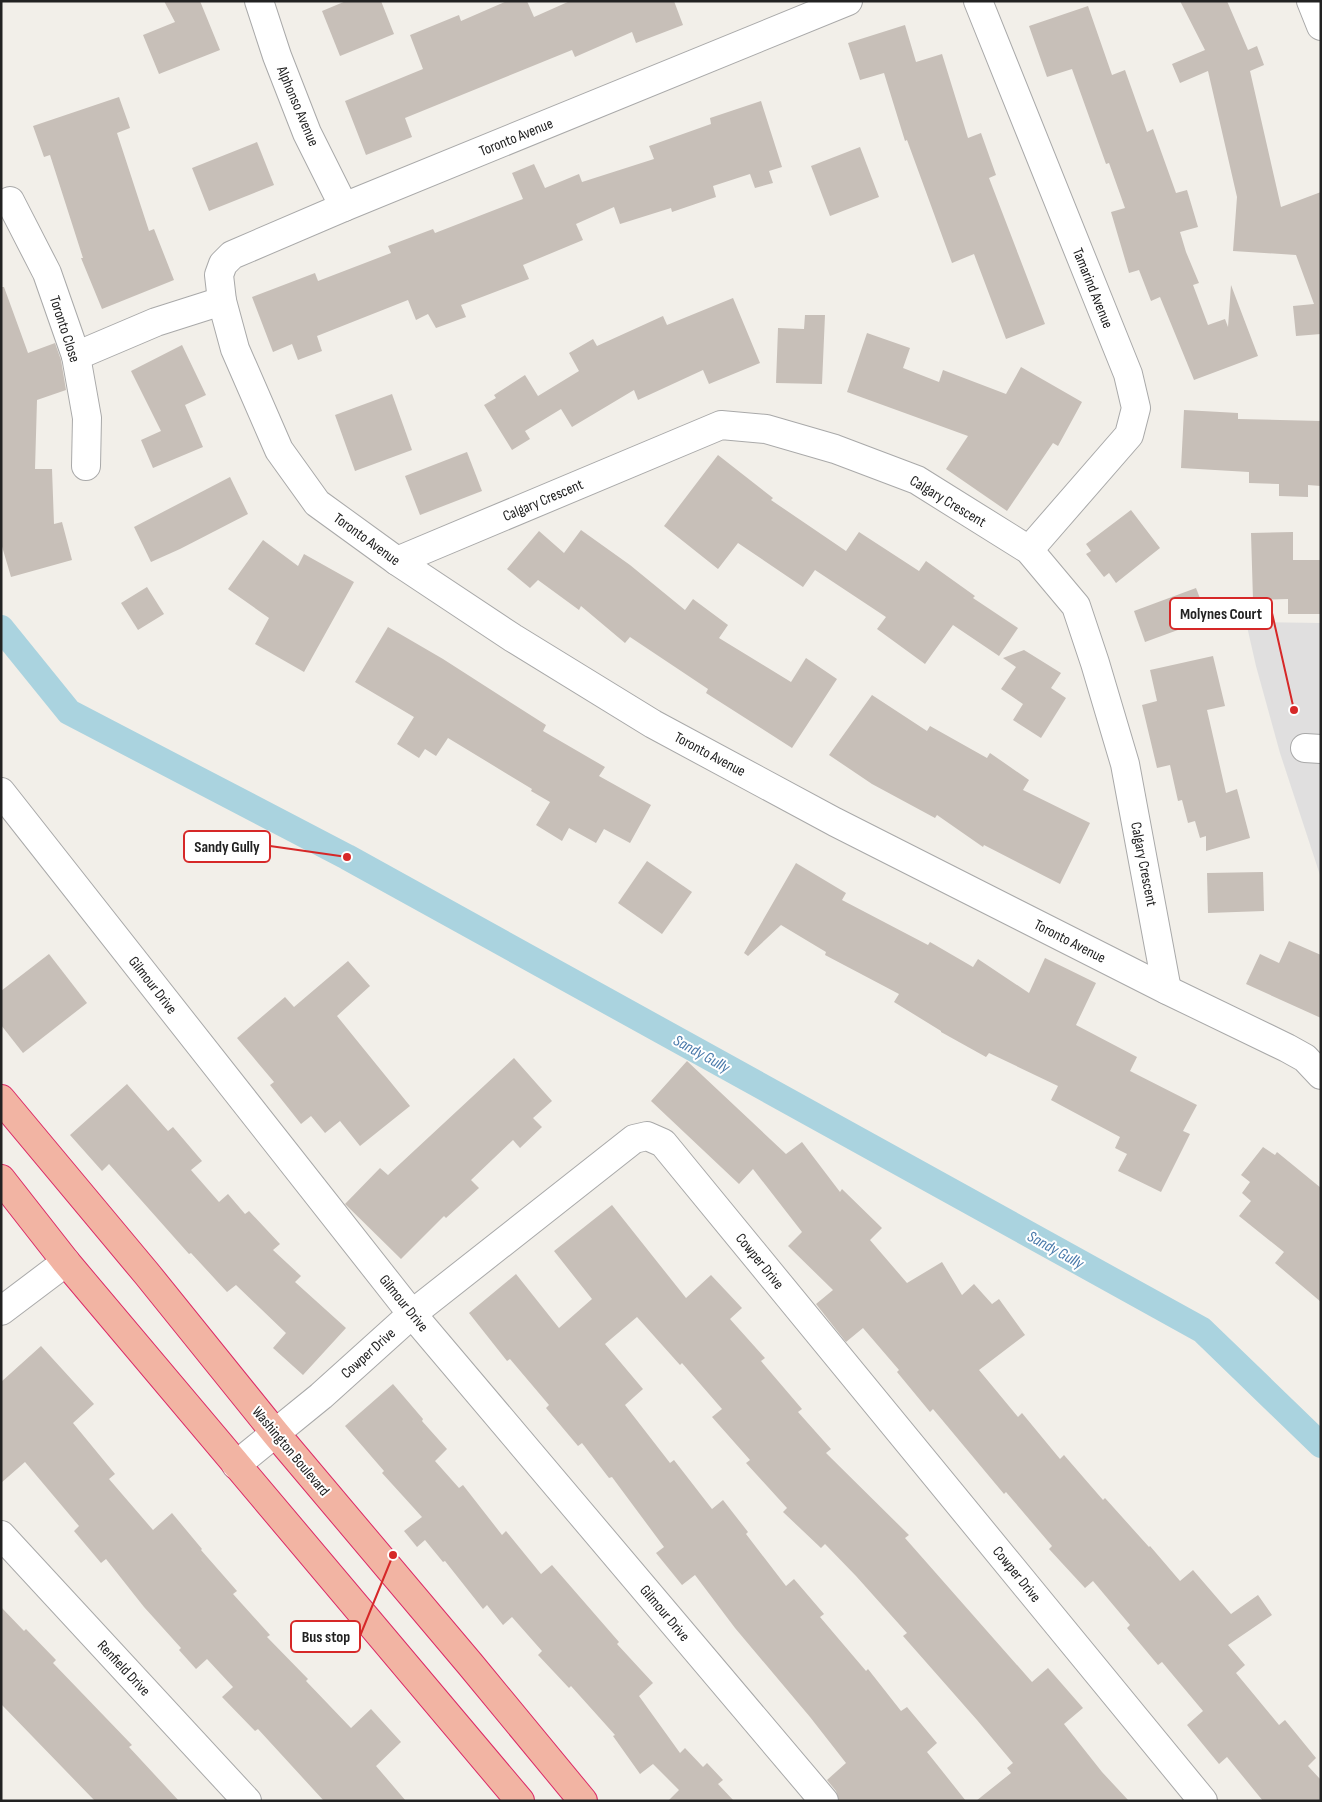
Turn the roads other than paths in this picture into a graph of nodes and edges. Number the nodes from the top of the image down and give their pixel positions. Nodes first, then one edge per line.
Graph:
1 (259, 1) edge
2 (848, 1) edge
3 (978, 1) edge
4 (1311, 1) edge
5 (1321, 26) edge
6 (10, 201) dead end
7 (344, 207) junction
8 (222, 301) junction
9 (76, 356) junction
10 (86, 466) dead end
11 (1029, 550) junction
12 (397, 561) junction
13 (1, 792) edge
14 (1167, 990) junction
15 (1321, 1075) edge
16 (1, 1098) edge
17 (1, 1179) edge
18 (66, 1262) junction
19 (1, 1312) edge
20 (412, 1314) junction
21 (276, 1434) junction
22 (236, 1465) junction
23 (1, 1535) edge
24 (247, 1801) edge
25 (520, 1801) edge
26 (583, 1801) edge
27 (824, 1801) edge
28 (1203, 1801) edge

1 - 7 street, Alphonso Avenue
2 - 7 street, Toronto Avenue
3 - 11 street, Tamarind Avenue
4 - 5 street
6 - 9 street, Toronto Close
7 - 8 street, Toronto Avenue
8 - 9 street
8 - 12 street, Toronto Avenue
9 - 10 street, Toronto Close
11 - 12 street, Calgary Crescent
11 - 14 street, Calgary Crescent
12 - 14 street, Toronto Avenue
13 - 20 street, Gilmour Drive
14 - 15 street, Toronto Avenue
16 - 21 highway, Washington Boulevard
17 - 18 highway
18 - 19 street
18 - 22 highway
20 - 21 street, Cowper Drive
20 - 27 street, Gilmour Drive
20 - 28 street, Cowper Drive
21 - 22 street, Cowper Drive
21 - 26 highway, Washington Boulevard
22 - 25 highway
23 - 24 street, Renfield Drive

